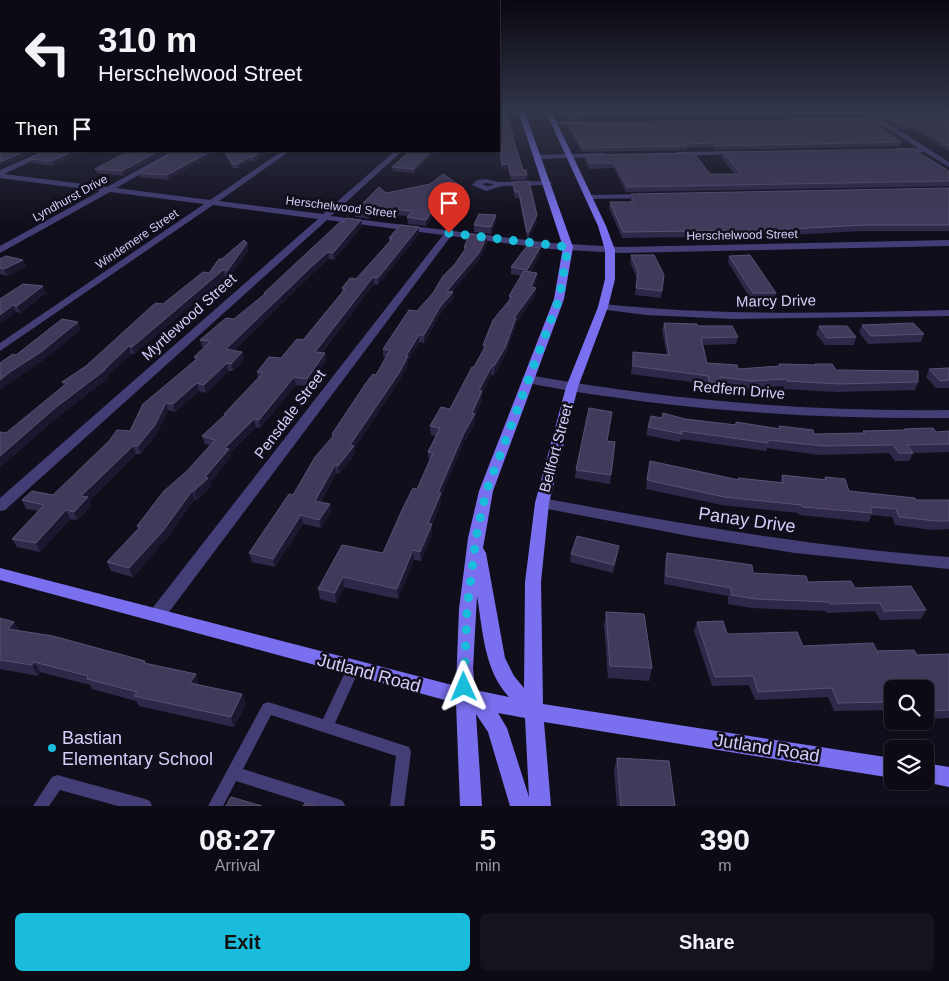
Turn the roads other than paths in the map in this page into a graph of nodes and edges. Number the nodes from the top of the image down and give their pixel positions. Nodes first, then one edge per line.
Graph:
1 (535, 148) edge
2 (566, 148) edge
3 (921, 148) edge
4 (925, 150) junction
5 (885, 151) edge
6 (47, 152) edge
7 (176, 152) edge
8 (286, 152) edge
9 (398, 152) edge
10 (746, 153) edge
11 (666, 154) edge
12 (607, 155) edge
13 (570, 156) junction
14 (538, 157) junction
15 (949, 165) edge
16 (0, 175) edge
17 (548, 183) junction
18 (498, 184) dead end
19 (107, 190) junction
20 (655, 196) edge
21 (589, 197) junction
22 (210, 204) junction
23 (324, 218) junction
24 (449, 233) junction
25 (949, 243) edge
26 (568, 247) junction
27 (0, 250) edge
28 (610, 250) junction
29 (603, 307) junction
30 (949, 313) edge
31 (0, 348) edge
32 (528, 379) junction
33 (572, 387) junction
34 (949, 414) edge
35 (542, 503) junction
36 (0, 506) edge
37 (476, 538) junction
38 (949, 563) edge
39 (0, 574) edge
40 (157, 615) junction
41 (354, 668) junction
42 (465, 697) junction
43 (534, 711) junction
44 (326, 727) junction
45 (884, 767) edge
46 (233, 774) junction
47 (934, 774) edge
48 (949, 777) edge
49 (40, 806) edge
50 (144, 806) edge
51 (215, 806) edge
52 (338, 806) edge
53 (397, 806) edge
54 (471, 806) edge
55 (521, 806) edge
56 (540, 806) edge

1 - 14 main road
2 - 13 main road, Bellfort Street
3 - 4 street
4 - 5 street
4 - 15 street
6 - 16 street
7 - 19 street, Lyndhurst Drive
8 - 22 street, Windemere Street
9 - 23 street, Myrtlewood Street
10 - 11 street
12 - 13 street
13 - 14 street
13 - 21 main road, Bellfort Street
14 - 17 main road
16 - 19 street, Herschelwood Street
17 - 18 street
17 - 26 main road
19 - 22 street, Herschelwood Street
19 - 27 street, Lyndhurst Drive
20 - 21 street
21 - 28 main road, Bellfort Street
22 - 23 street, Herschelwood Street
22 - 31 street, Windemere Street
23 - 24 street, Herschelwood Street
23 - 36 street, Myrtlewood Street
24 - 26 street, Herschelwood Street
24 - 40 street, Pensdale Street
25 - 28 street, Herschelwood Street
26 - 28 street, Herschelwood Street
26 - 32 main road
28 - 29 main road, Bellfort Street
29 - 30 street, Marcy Drive
29 - 33 main road, Bellfort Street
32 - 33 street, Redfern Drive
32 - 37 main road
33 - 34 street, Redfern Drive
33 - 35 main road, Bellfort Street
35 - 38 street, Panay Drive
35 - 43 main road, Bellfort Street
37 - 42 main road
37 - 43 main road
39 - 40 main road, Jutland Road
40 - 41 main road, Jutland Road
41 - 42 main road, Jutland Road
41 - 44 lane
42 - 43 main road, Jutland Road
42 - 54 main road
42 - 55 main road
43 - 45 main road, Jutland Road
43 - 56 main road, Bellfort Street
44 - 46 lane
44 - 53 lane
46 - 51 lane
46 - 52 lane
47 - 48 main road
49 - 50 lane

